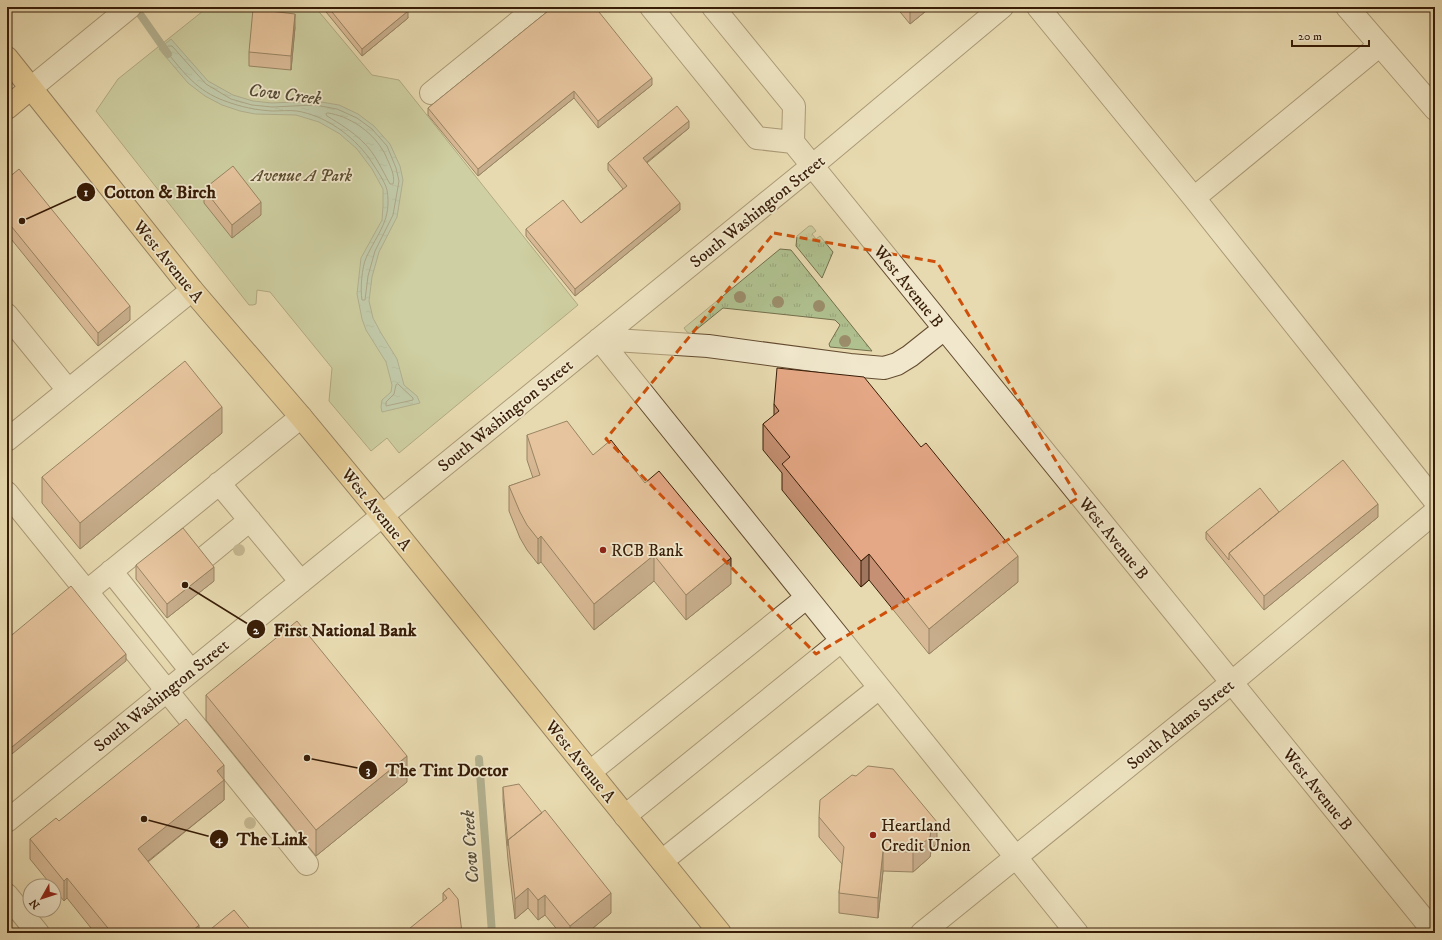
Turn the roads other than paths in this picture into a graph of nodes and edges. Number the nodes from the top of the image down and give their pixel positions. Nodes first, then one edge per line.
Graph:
1 (130, 7) edge
2 (537, 7) edge
3 (651, 7) edge
4 (713, 7) edge
5 (1002, 7) edge
6 (1038, 7) edge
7 (1348, 7) edge
8 (1380, 45) junction
9 (7, 58) edge
10 (31, 88) junction
11 (431, 93) dead end
12 (7, 108) edge
13 (1435, 109) edge
14 (793, 142) junction
15 (812, 166) junction
16 (1194, 198) junction
17 (192, 290) junction
18 (7, 315) edge
19 (944, 329) junction
20 (599, 340) junction
21 (68, 390) junction
22 (301, 417) junction
23 (7, 440) edge
24 (219, 483) junction
25 (7, 494) edge
26 (1435, 501) edge
27 (1435, 512) edge
28 (382, 515) junction
29 (250, 520) junction
30 (199, 562) edge
31 (111, 571) junction
32 (301, 582) junction
33 (86, 592) junction
34 (806, 598) junction
35 (841, 641) junction
36 (191, 671) junction
37 (1232, 682) junction
38 (879, 688) junction
39 (167, 690) junction
40 (590, 772) junction
41 (625, 816) junction
42 (7, 821) edge
43 (1016, 857) junction
44 (662, 861) junction
45 (307, 864) dead end
46 (7, 895) edge
47 (33, 931) edge
48 (720, 933) edge
49 (922, 933) edge
50 (1077, 933) edge
51 (1435, 933) edge

1 - 10 street
2 - 11 street
3 - 14 street
4 - 14 street
5 - 15 street, South Washington Street
6 - 16 street
7 - 8 street
8 - 13 street
8 - 16 street
9 - 10 main road, West Avenue A
10 - 12 main road
10 - 17 main road, West Avenue A
14 - 15 street, West Avenue B
15 - 19 street, West Avenue B
15 - 20 street, South Washington Street
16 - 26 street
17 - 21 street
17 - 22 main road, West Avenue A
18 - 21 street
19 - 20 street
19 - 37 street, West Avenue B
20 - 28 street, South Washington Street
20 - 34 street
21 - 23 street
22 - 24 street
22 - 28 main road, West Avenue A
24 - 29 street
24 - 31 street
25 - 33 street
27 - 37 street, South Adams Street
28 - 32 street, South Washington Street
28 - 40 main road, West Avenue A
29 - 30 street
29 - 32 street
31 - 33 street
31 - 36 street
32 - 36 street, South Washington Street
33 - 39 street
34 - 35 street
34 - 40 street
35 - 38 street
35 - 41 street
36 - 39 street, South Washington Street
37 - 43 street, South Adams Street
37 - 51 street, West Avenue B
38 - 43 street
38 - 44 street
39 - 42 street, South Washington Street
39 - 45 street
40 - 41 main road, West Avenue A
41 - 44 main road, West Avenue A
43 - 49 street, South Adams Street
43 - 50 street
44 - 48 main road, West Avenue A
46 - 47 street

